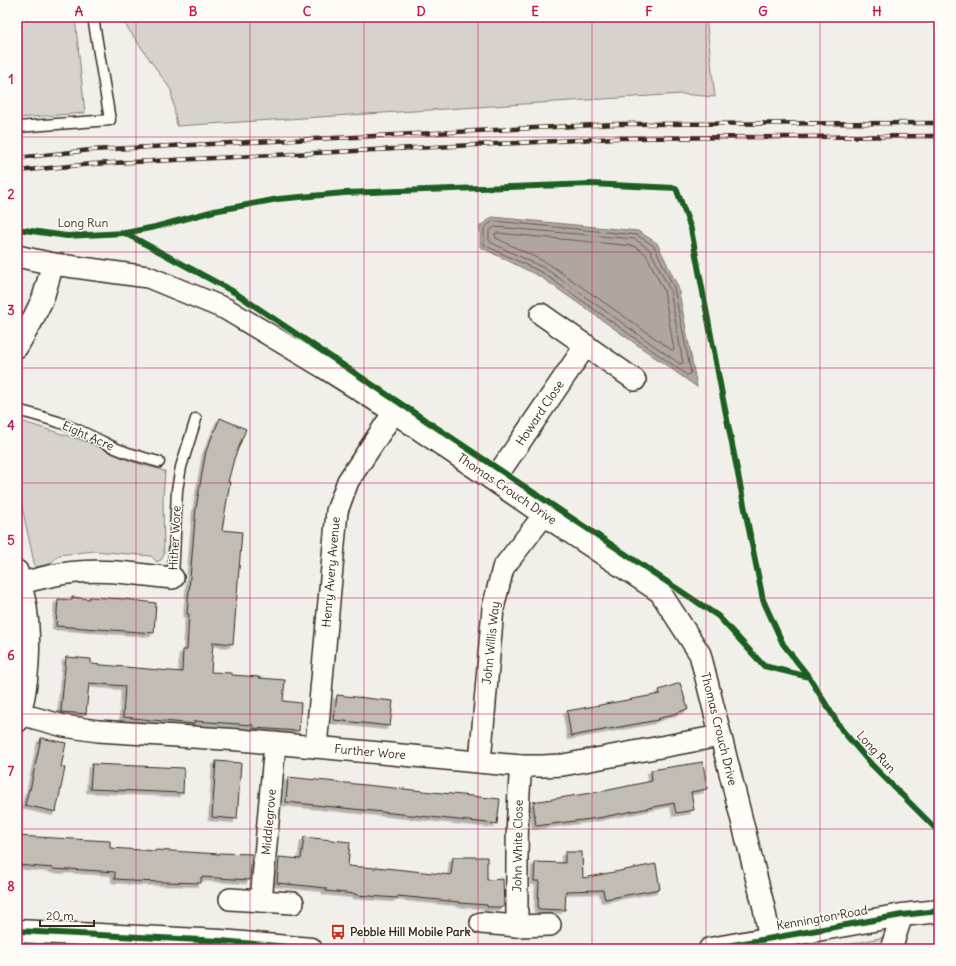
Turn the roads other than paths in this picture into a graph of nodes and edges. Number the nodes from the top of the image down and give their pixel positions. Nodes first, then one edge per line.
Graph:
1 (93, 17) edge
2 (17, 127) edge
3 (17, 256) edge
4 (53, 264) junction
5 (541, 314) dead end
6 (586, 346) junction
7 (17, 347) edge
8 (635, 380) dead end
9 (17, 410) edge
10 (394, 412) junction
11 (196, 419) dead end
12 (158, 462) dead end
13 (494, 480) junction
14 (544, 515) junction
15 (19, 577) edge
16 (173, 578) joint
17 (18, 718) edge
18 (720, 736) junction
19 (275, 743) junction
20 (316, 747) junction
21 (480, 762) junction
22 (521, 766) junction
23 (230, 899) dead end
24 (262, 901) junction
25 (293, 903) dead end
26 (939, 911) edge
27 (902, 915) junction
28 (481, 923) dead end
29 (550, 925) dead end
30 (517, 926) junction
31 (17, 932) edge
32 (771, 943) edge
33 (311, 949) edge
34 (710, 949) edge
35 (891, 949) edge

1 - 2 lane
3 - 4 street, Thomas Crouch Drive
4 - 7 street
4 - 10 street, Thomas Crouch Drive
5 - 6 street
6 - 8 street
6 - 13 street, Howard Close
9 - 12 lane, Eight Acre
10 - 13 street, Thomas Crouch Drive
10 - 20 street, Henry Avery Avenue
11 - 16 lane, Hither Wore
13 - 14 street, Thomas Crouch Drive
14 - 18 street, Thomas Crouch Drive
14 - 21 street, John Willis Way
15 - 16 street, Hither Wore
15 - 17 street
17 - 19 street, Further Wore
18 - 22 street, Further Wore
18 - 32 street, Thomas Crouch Drive
19 - 20 street, Further Wore
19 - 24 street, Middlegrove
20 - 21 street, Further Wore
21 - 22 street, Further Wore
22 - 30 street, John White Close
23 - 24 street
24 - 25 street
26 - 27 street, Kennington Road
27 - 32 street, Kennington Road
27 - 35 street
28 - 30 street
29 - 30 street
31 - 33 street
32 - 34 street, Kennington Road

